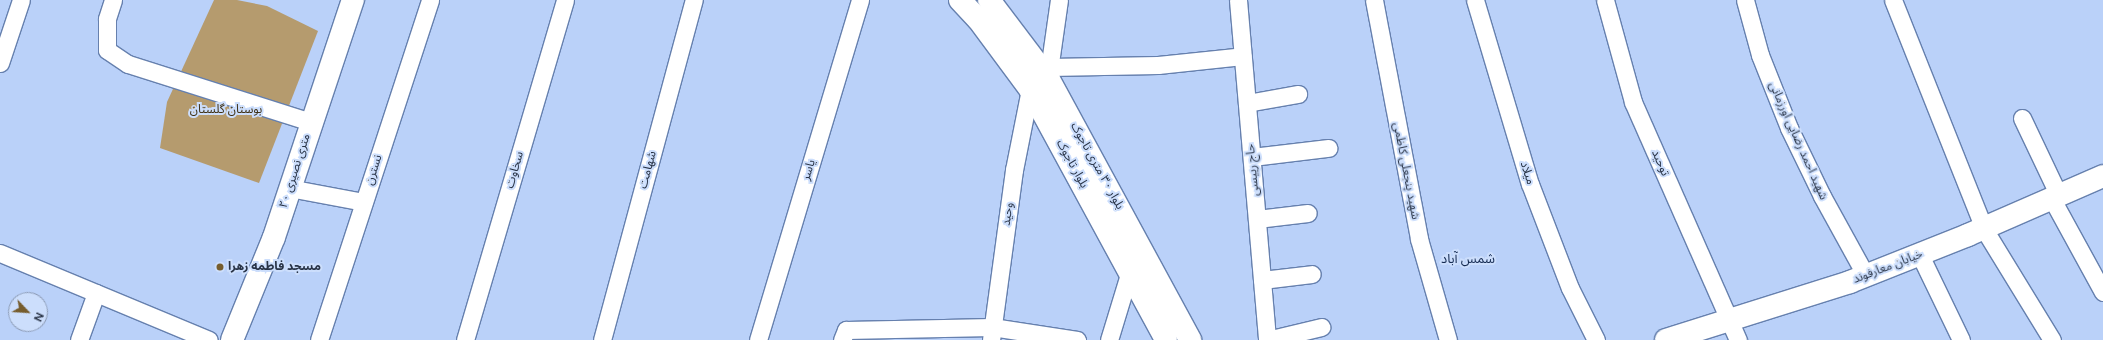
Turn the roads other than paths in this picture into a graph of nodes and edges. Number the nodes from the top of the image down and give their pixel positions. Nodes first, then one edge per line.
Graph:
1 (21, 0) edge
2 (113, 0) edge
3 (352, 0) edge
4 (430, 0) edge
5 (565, 0) edge
6 (694, 0) edge
7 (860, 0) edge
8 (960, 0) edge
9 (989, 0) edge
10 (1059, 0) edge
11 (1238, 0) edge
12 (1374, 0) edge
13 (1475, 0) edge
14 (1605, 0) edge
15 (1745, 0) edge
16 (1893, 0) edge
17 (3, 44) edge
18 (1243, 56) junction
19 (0, 63) edge
20 (1042, 78) junction
21 (1298, 94) dead end
22 (1247, 103) junction
23 (2022, 118) dead end
24 (311, 122) junction
25 (1328, 148) dead end
26 (1252, 157) junction
27 (2103, 176) edge
28 (290, 188) junction
29 (2056, 198) junction
30 (364, 202) junction
31 (1308, 213) dead end
32 (1258, 219) junction
33 (1984, 228) junction
34 (0, 254) edge
35 (1920, 255) junction
36 (1130, 271) junction
37 (1312, 274) dead end
38 (1866, 276) junction
39 (1262, 280) junction
40 (2103, 292) edge
41 (96, 293) junction
42 (1730, 320) junction
43 (1322, 327) dead end
44 (991, 334) edge
45 (79, 340) edge
46 (209, 340) edge
47 (232, 340) edge
48 (319, 340) edge
49 (465, 340) edge
50 (602, 340) edge
51 (758, 340) edge
52 (842, 340) edge
53 (1077, 340) edge
54 (1109, 340) edge
55 (1166, 340) edge
56 (1190, 340) edge
57 (1267, 340) edge
58 (1448, 340) edge
59 (1596, 340) edge
60 (1666, 340) edge
61 (1738, 340) edge
62 (1961, 340) edge
63 (2052, 340) edge

1 - 17 street
2 - 24 street
3 - 24 main road, ۲۰ متری نصیری
4 - 30 street, نسترن
5 - 49 street, سخاوت
6 - 50 street, شهامت
7 - 51 street, یاسر
8 - 20 main road, بلوار تاجوک
9 - 20 main road, بلوار ۳۰ متری تاجوک
10 - 20 street, وحید
11 - 18 street, حاج رییسی
12 - 58 street, شهید پنجعلی کاظمی
13 - 59 street, میلاد
14 - 42 street, توحید
15 - 38 street, شهید احمد رضایی اورزمانی
16 - 33 street
17 - 19 street
18 - 20 street
18 - 22 street, حاج رییسی
20 - 36 main road, بلوار تاجوک
20 - 44 street, وحید
20 - 56 main road, بلوار ۳۰ متری تاجوک
21 - 22 street
22 - 26 street, حاج رییسی
23 - 29 street
24 - 28 main road, ۲۰ متری نصیری
25 - 26 street
26 - 32 street, حاج رییسی
27 - 29 main road, خیابان معارفوند
28 - 30 street
28 - 47 main road, ۲۰ متری نصیری
29 - 33 main road, خیابان معارفوند
29 - 40 street
30 - 48 street, نسترن
31 - 32 street
32 - 39 street, حاج رییسی
33 - 35 main road, خیابان معارفوند
33 - 63 street
34 - 41 street
35 - 38 main road, خیابان معارفوند
35 - 62 street
36 - 54 street
36 - 55 main road, بلوار تاجوک
37 - 39 street
38 - 42 main road, خیابان معارفوند
39 - 57 street, حاج رییسی
41 - 45 street
41 - 46 street
42 - 60 main road, خیابان معارفوند
42 - 61 street, توحید
43 - 57 street
44 - 52 street
44 - 53 street

